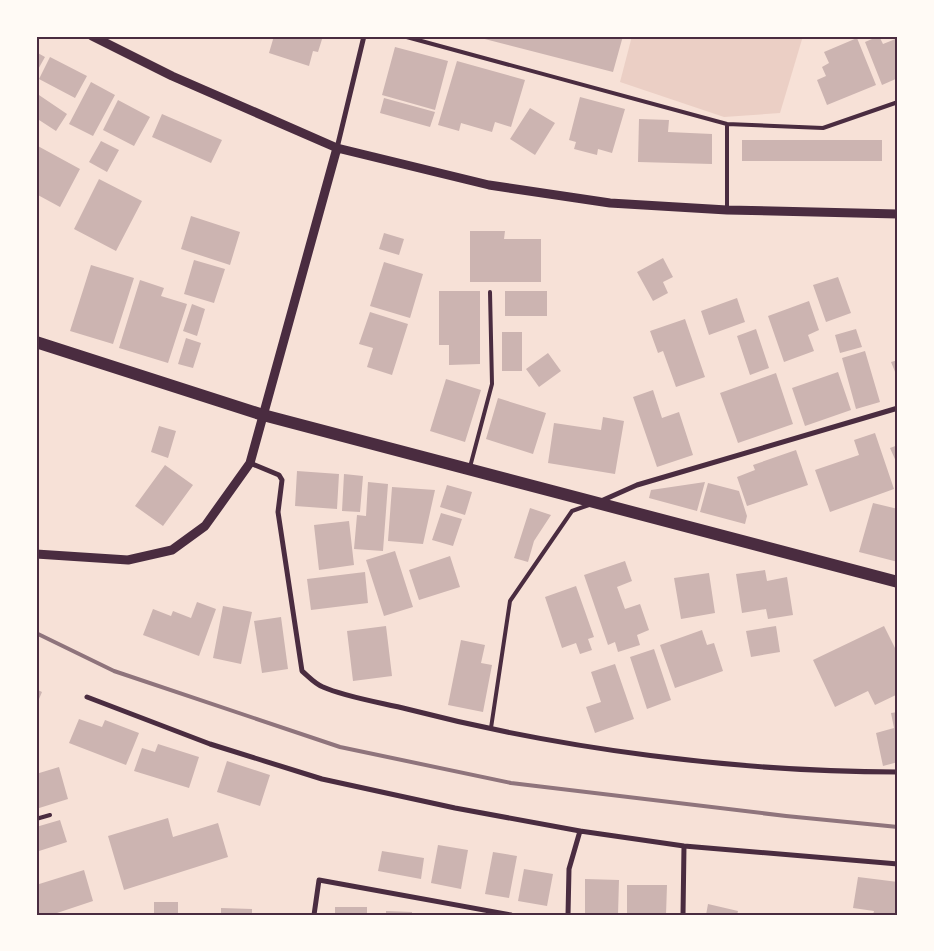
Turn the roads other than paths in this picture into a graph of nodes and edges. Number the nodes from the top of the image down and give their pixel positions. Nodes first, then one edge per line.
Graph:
1 (92, 36) edge
2 (364, 36) edge
3 (403, 36) edge
4 (898, 102) edge
5 (727, 124) junction
6 (337, 148) junction
7 (726, 210) junction
8 (898, 214) edge
9 (490, 292) dead end
10 (36, 342) edge
11 (898, 408) edge
12 (264, 415) junction
13 (250, 463) junction
14 (470, 468) junction
15 (598, 502) junction
16 (36, 554) edge
17 (898, 582) edge
18 (87, 697) dead end
19 (491, 728) junction
20 (898, 772) edge
21 (50, 815) dead end
22 (36, 819) edge
23 (580, 832) junction
24 (684, 846) junction
25 (898, 864) edge
26 (314, 915) edge
27 (511, 915) edge
28 (568, 915) edge
29 (682, 915) edge

1 - 6 street
2 - 6 street
3 - 5 lane
4 - 5 lane
5 - 7 lane
6 - 7 street
6 - 12 street
7 - 8 street
9 - 14 lane
10 - 12 main road
11 - 15 street
12 - 13 street
12 - 14 main road
13 - 16 street
13 - 19 street
14 - 15 main road
15 - 17 main road
15 - 19 lane
18 - 23 street
19 - 20 street
21 - 22 lane
23 - 24 street
23 - 28 street
24 - 25 street
24 - 29 street
26 - 27 street

